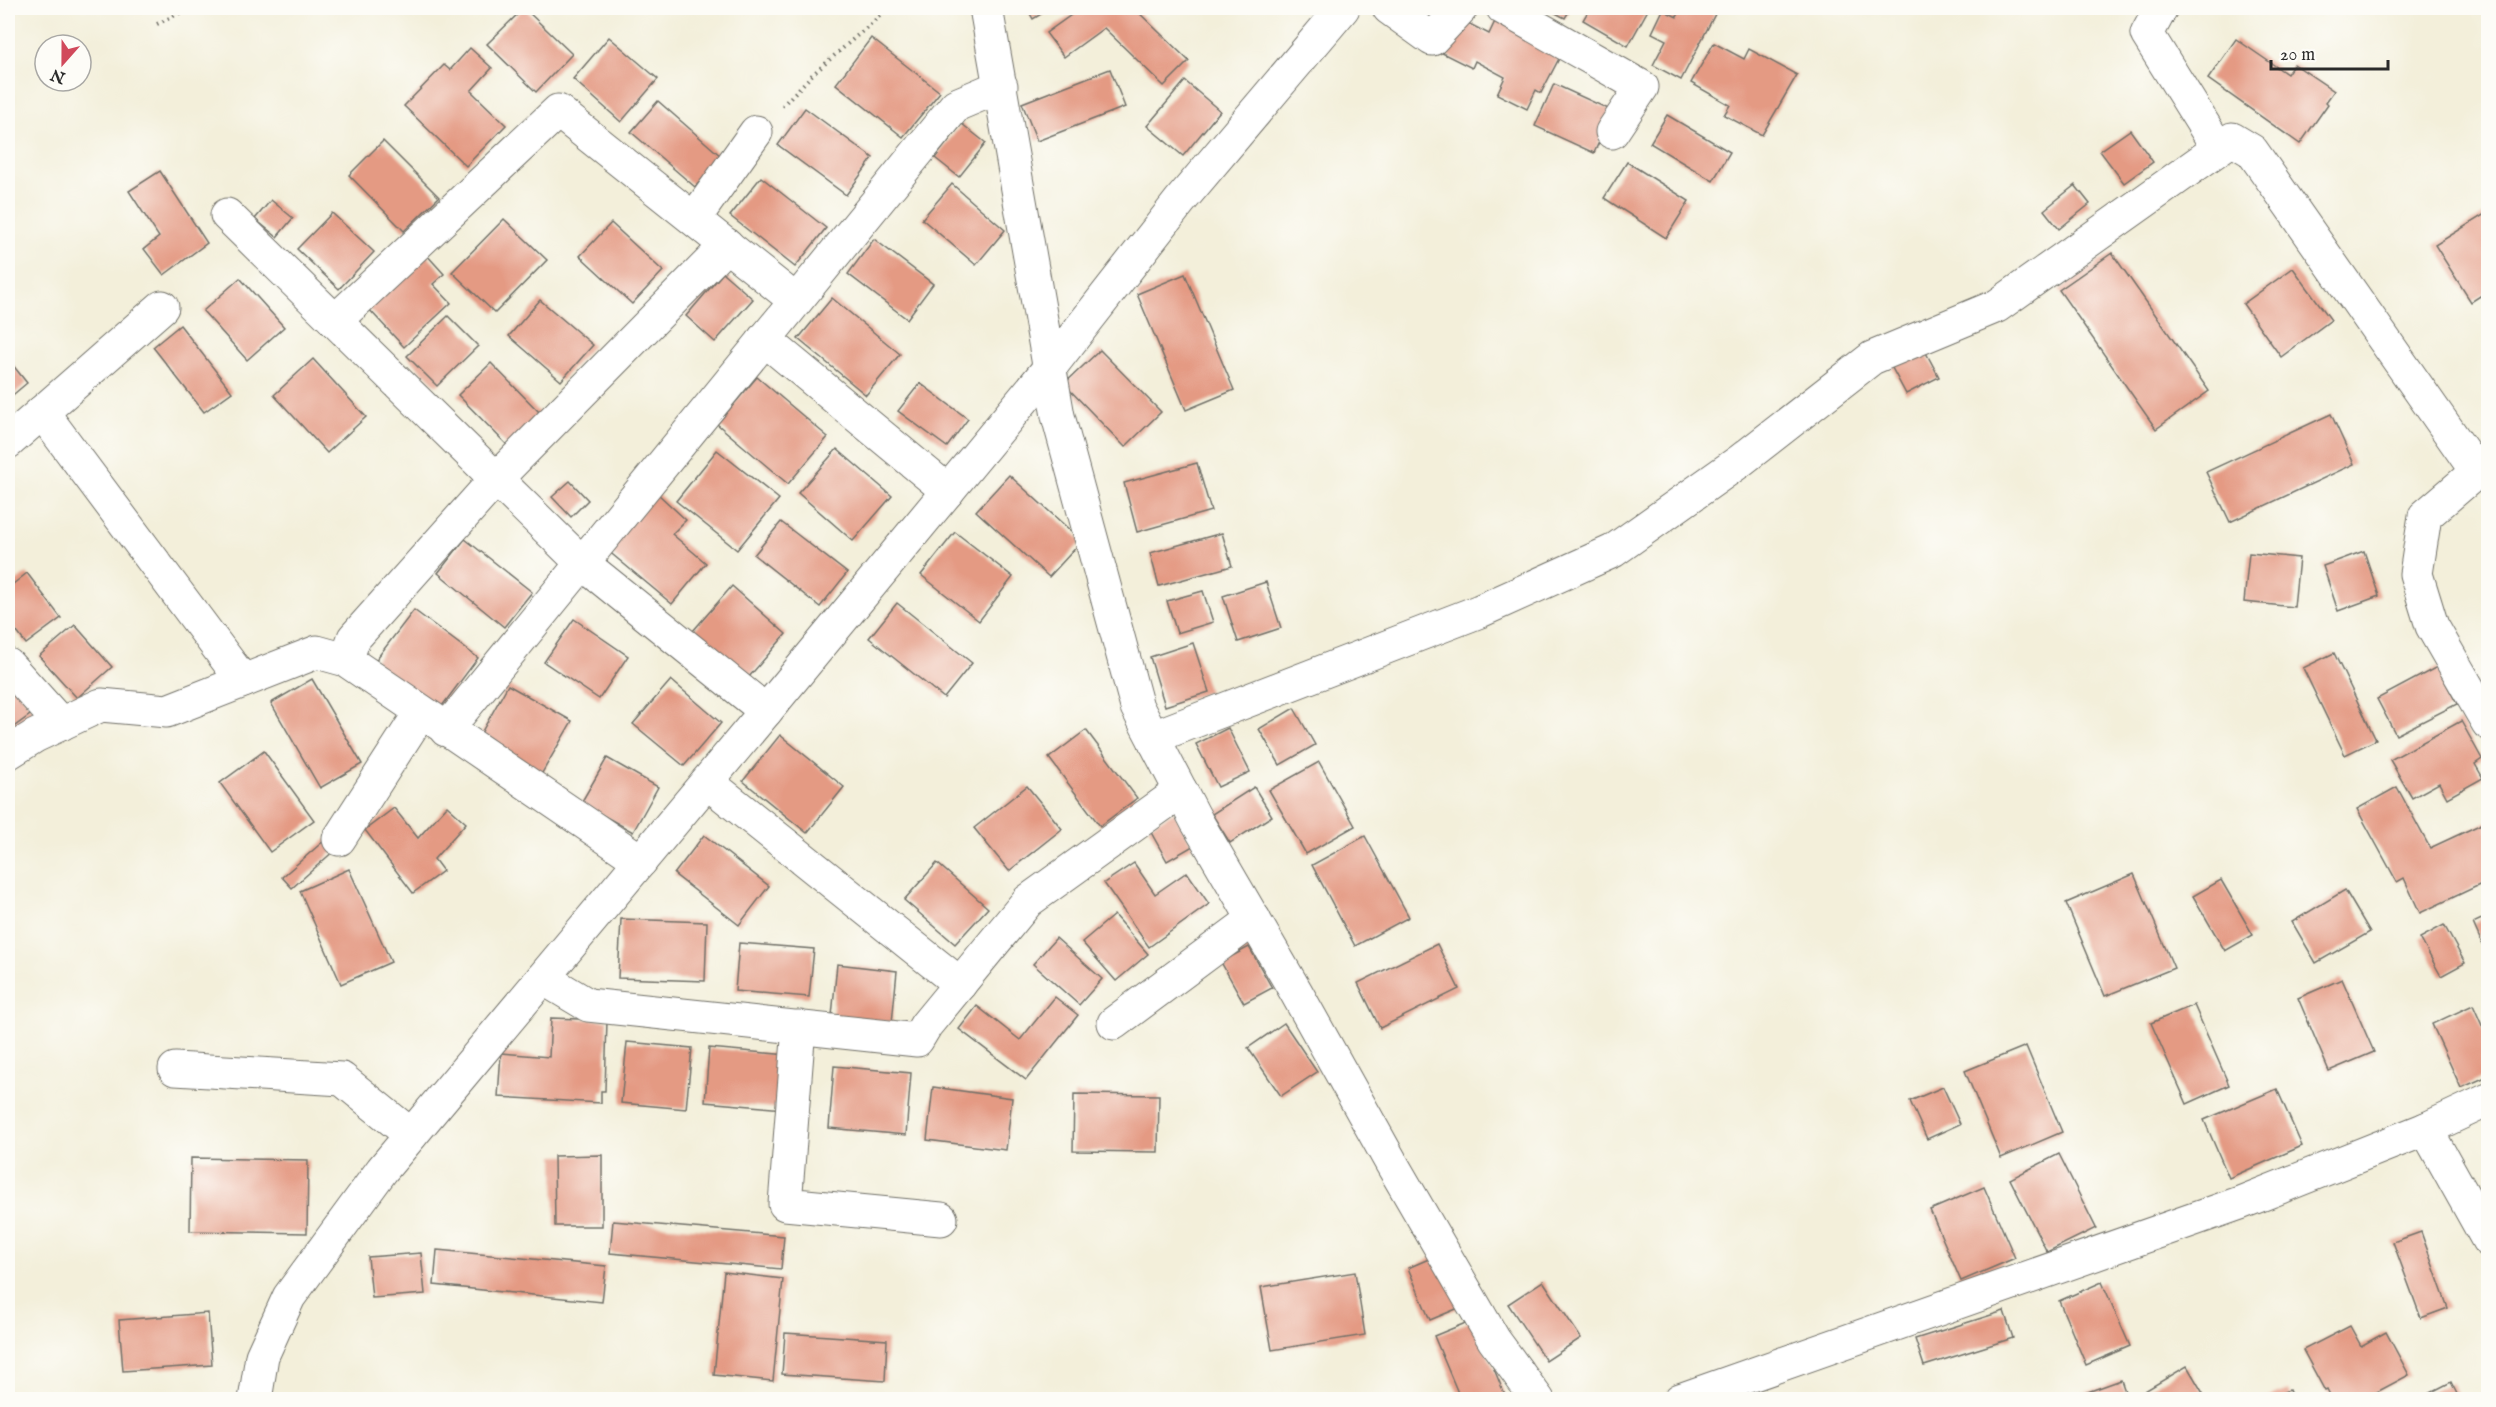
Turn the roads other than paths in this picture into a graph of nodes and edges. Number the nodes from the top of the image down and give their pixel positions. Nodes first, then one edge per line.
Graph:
1 (986, 8) edge
2 (1343, 8) edge
3 (1389, 8) edge
4 (1461, 8) edge
5 (1503, 8) edge
6 (2161, 8) edge
7 (1000, 86) junction
8 (756, 132) road end
9 (1612, 132) dead end
10 (2218, 148) junction
11 (227, 215) dead end
12 (694, 219) junction
13 (727, 245) junction
14 (795, 300) junction
15 (162, 307) dead end
16 (335, 321) junction
17 (764, 339) junction
18 (1051, 366) junction
19 (42, 412) junction
20 (8, 442) edge
21 (2483, 467) edge
22 (495, 480) junction
23 (948, 491) junction
24 (581, 562) junction
25 (346, 660) junction
26 (8, 665) edge
27 (243, 681) junction
28 (766, 711) junction
29 (433, 721) junction
30 (61, 723) junction
31 (2488, 723) edge
32 (1155, 742) junction
33 (8, 753) edge
34 (707, 782) junction
35 (1181, 791) junction
36 (339, 839) dead end
37 (641, 861) junction
38 (1254, 919) junction
39 (543, 978) junction
40 (960, 984) junction
41 (1114, 1023) dead end
42 (799, 1028) junction
43 (175, 1069) dead end
44 (2488, 1100) edge
45 (2426, 1129) junction
46 (411, 1135) junction
47 (941, 1219) dead end
48 (2488, 1240) edge
49 (255, 1400) edge
50 (1538, 1400) edge
51 (1680, 1400) edge

1 - 7 street
2 - 18 street
3 - 4 street
5 - 9 street
6 - 10 street
7 - 14 street
7 - 18 street
8 - 12 street
10 - 21 street
10 - 32 street
11 - 16 street
12 - 13 street
12 - 16 street
13 - 14 street
13 - 22 street
14 - 17 street
15 - 19 street
16 - 22 street
17 - 23 street
17 - 24 street
18 - 23 street
18 - 32 street
19 - 20 street
19 - 27 street
21 - 31 street
22 - 24 street
22 - 25 street
23 - 28 street
24 - 28 street
24 - 29 street
25 - 27 street
25 - 29 street
26 - 30 street
27 - 30 street
28 - 34 street
29 - 36 street
29 - 37 street
30 - 33 street
32 - 35 street
34 - 37 street
34 - 40 street
35 - 38 street
35 - 40 street
37 - 39 street
38 - 41 street
38 - 50 street
39 - 42 street
39 - 46 street
40 - 42 street
42 - 47 street
43 - 46 street
44 - 45 street
45 - 48 street
45 - 51 street
46 - 49 street

